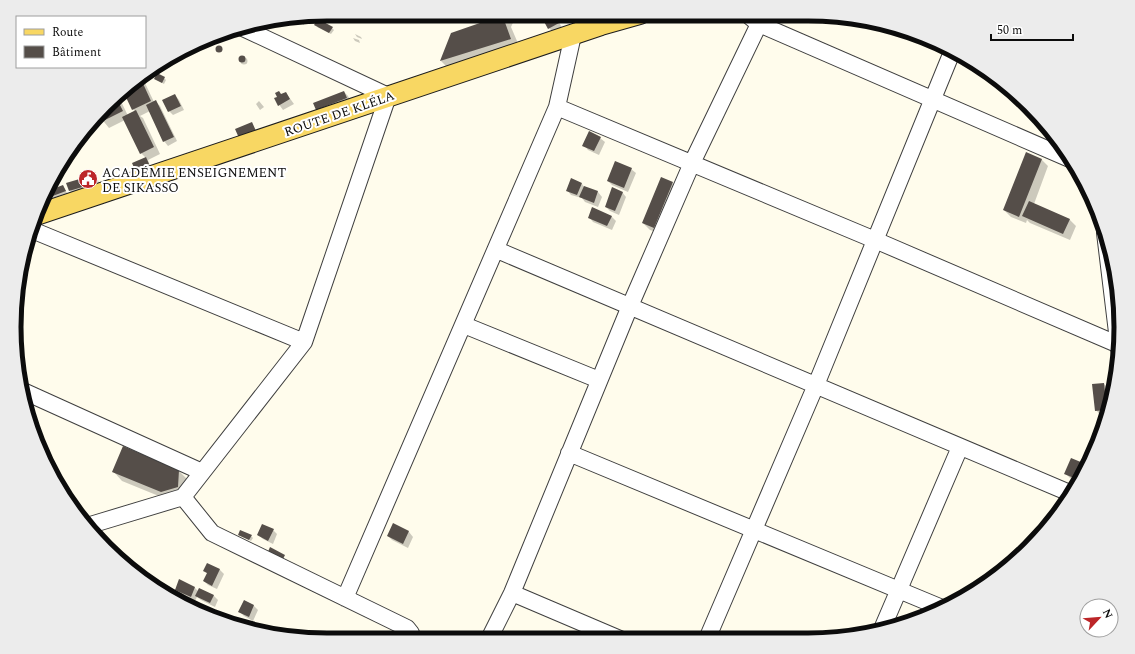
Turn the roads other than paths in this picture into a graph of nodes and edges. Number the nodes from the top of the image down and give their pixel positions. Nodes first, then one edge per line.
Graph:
1 (596, 21) edge
2 (755, 21) edge
3 (762, 21) edge
4 (249, 31) edge
5 (573, 35) junction
6 (950, 57) edge
7 (388, 96) junction
8 (932, 100) junction
9 (557, 107) junction
10 (1061, 155) edge
11 (692, 164) junction
12 (43, 213) edge
13 (36, 232) edge
14 (875, 240) junction
15 (497, 250) junction
16 (630, 306) junction
17 (464, 325) junction
18 (304, 342) junction
19 (1113, 343) edge
20 (599, 380) junction
21 (816, 385) junction
22 (28, 393) edge
23 (960, 446) junction
24 (569, 453) junction
25 (202, 472) junction
26 (1066, 491) edge
27 (183, 497) junction
28 (93, 524) edge
29 (754, 529) junction
30 (899, 591) junction
31 (512, 594) junction
32 (345, 598) junction
33 (935, 605) edge
34 (884, 624) edge
35 (411, 633) edge
36 (492, 633) edge
37 (606, 633) edge
38 (710, 633) edge

1 - 5 main road, ROUTE DE KLÉLA
2 - 11 street
3 - 8 street
4 - 7 street
5 - 7 main road, ROUTE DE KLÉLA
5 - 9 street
6 - 8 street
7 - 12 main road, ROUTE DE KLÉLA
7 - 18 street
8 - 10 street
8 - 14 street
9 - 11 street
9 - 15 street
11 - 14 street
11 - 16 street
13 - 18 street
14 - 19 street
14 - 21 street
15 - 16 street
15 - 17 street
16 - 20 street
16 - 21 street
17 - 20 street
17 - 32 street
18 - 25 street
20 - 24 street
21 - 23 street
21 - 29 street
22 - 25 street
23 - 26 street
23 - 30 street
24 - 29 street
24 - 31 street
25 - 27 street
27 - 28 street
27 - 32 street
29 - 30 street
29 - 38 street
30 - 33 street
30 - 34 street
31 - 36 street
31 - 37 street
32 - 35 street

